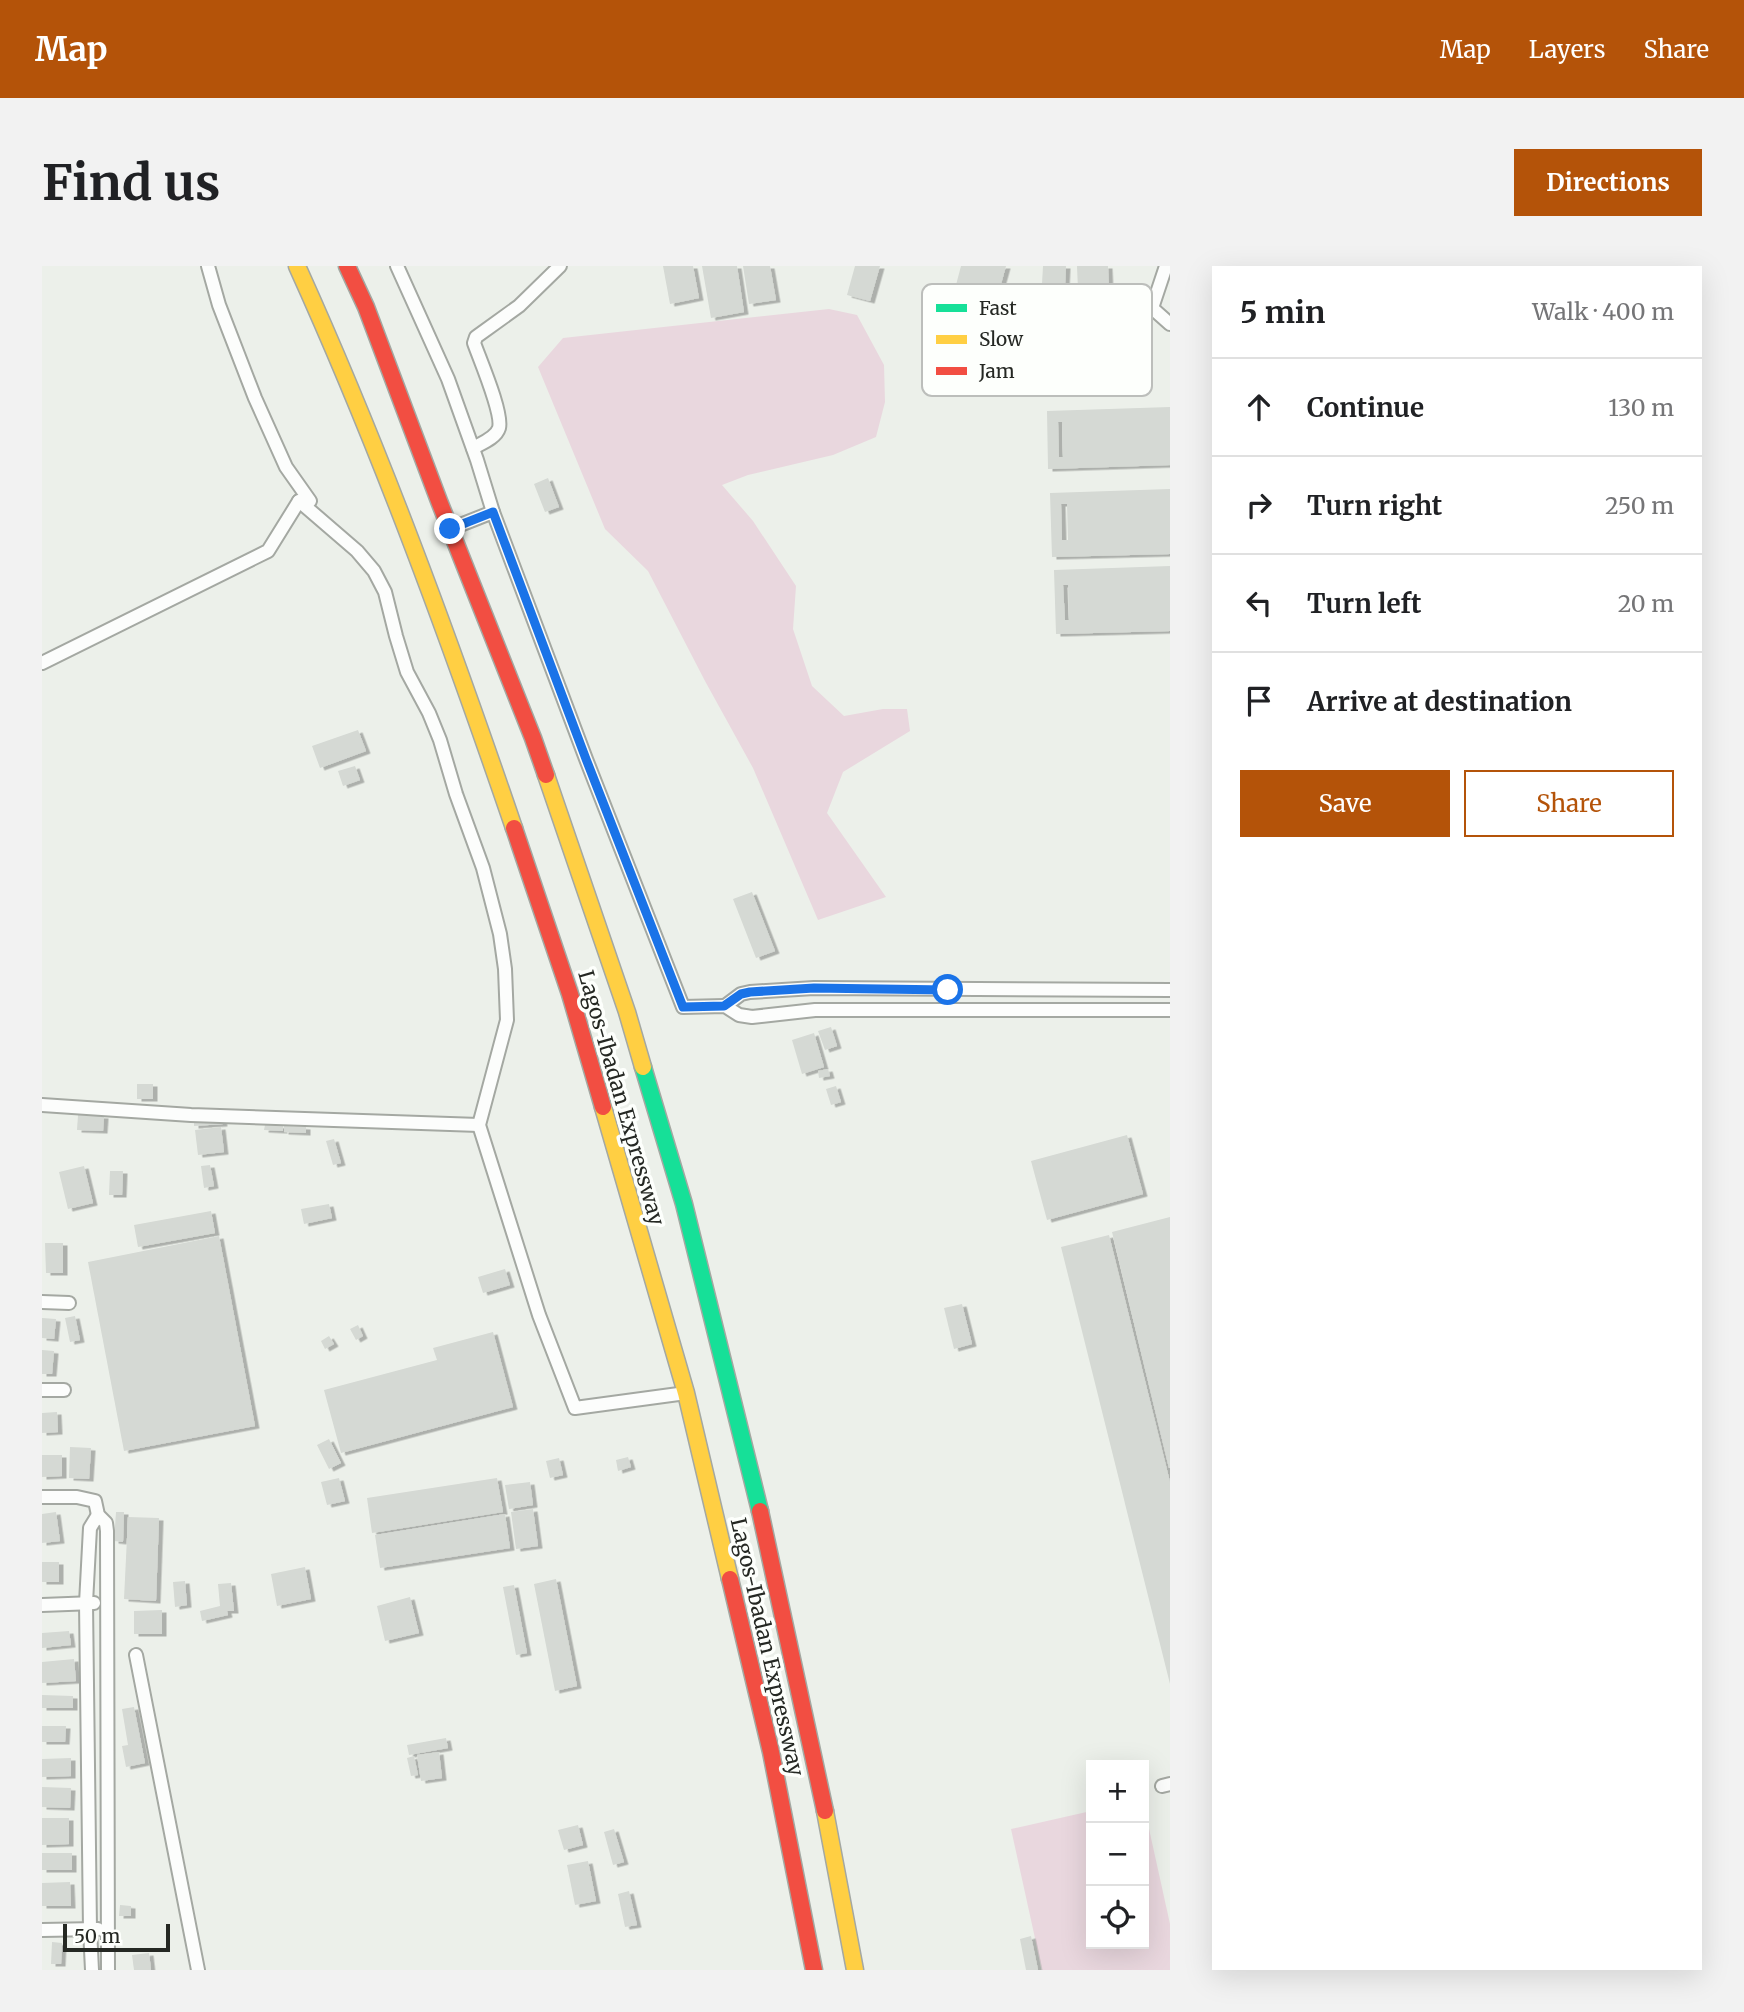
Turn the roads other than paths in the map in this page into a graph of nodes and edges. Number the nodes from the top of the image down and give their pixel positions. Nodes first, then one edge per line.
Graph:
1 (208, 266) edge
2 (297, 266) edge
3 (347, 266) edge
4 (397, 266) edge
5 (560, 266) edge
6 (1166, 266) edge
7 (1170, 324) edge
8 (473, 448) junction
9 (299, 501) junction
10 (493, 512) junction
11 (450, 529) junction
12 (42, 663) edge
13 (1170, 990) edge
14 (724, 1006) junction
15 (1170, 1010) edge
16 (42, 1105) edge
17 (479, 1125) junction
18 (42, 1302) edge
19 (69, 1303) dead end
20 (42, 1390) edge
21 (64, 1390) dead end
22 (686, 1393) junction
23 (42, 1497) edge
24 (98, 1515) junction
25 (106, 1602) junction
26 (86, 1603) junction
27 (42, 1605) edge
28 (136, 1655) dead end
29 (108, 1929) junction
30 (42, 1930) edge
31 (90, 1930) junction
32 (92, 1970) edge
33 (108, 1970) edge
34 (198, 1970) edge
35 (814, 1970) edge
36 (855, 1970) edge

1 - 9 street
2 - 22 highway, Lagos-Ibadan Expressway
3 - 11 highway, Lagos-Ibadan Expressway
4 - 8 street
5 - 8 street
6 - 7 street
8 - 10 street
9 - 12 street
9 - 17 street
10 - 11 street
10 - 14 street
11 - 36 highway, Lagos-Ibadan Expressway
13 - 14 street
14 - 15 street
16 - 17 street
17 - 22 street
18 - 19 street
20 - 21 street
22 - 35 highway, Lagos-Ibadan Expressway
23 - 24 street
24 - 25 street
24 - 26 street
25 - 26 street
25 - 29 street
26 - 27 street
26 - 31 street
28 - 34 street
29 - 31 street
29 - 33 street
30 - 31 street
31 - 32 street

